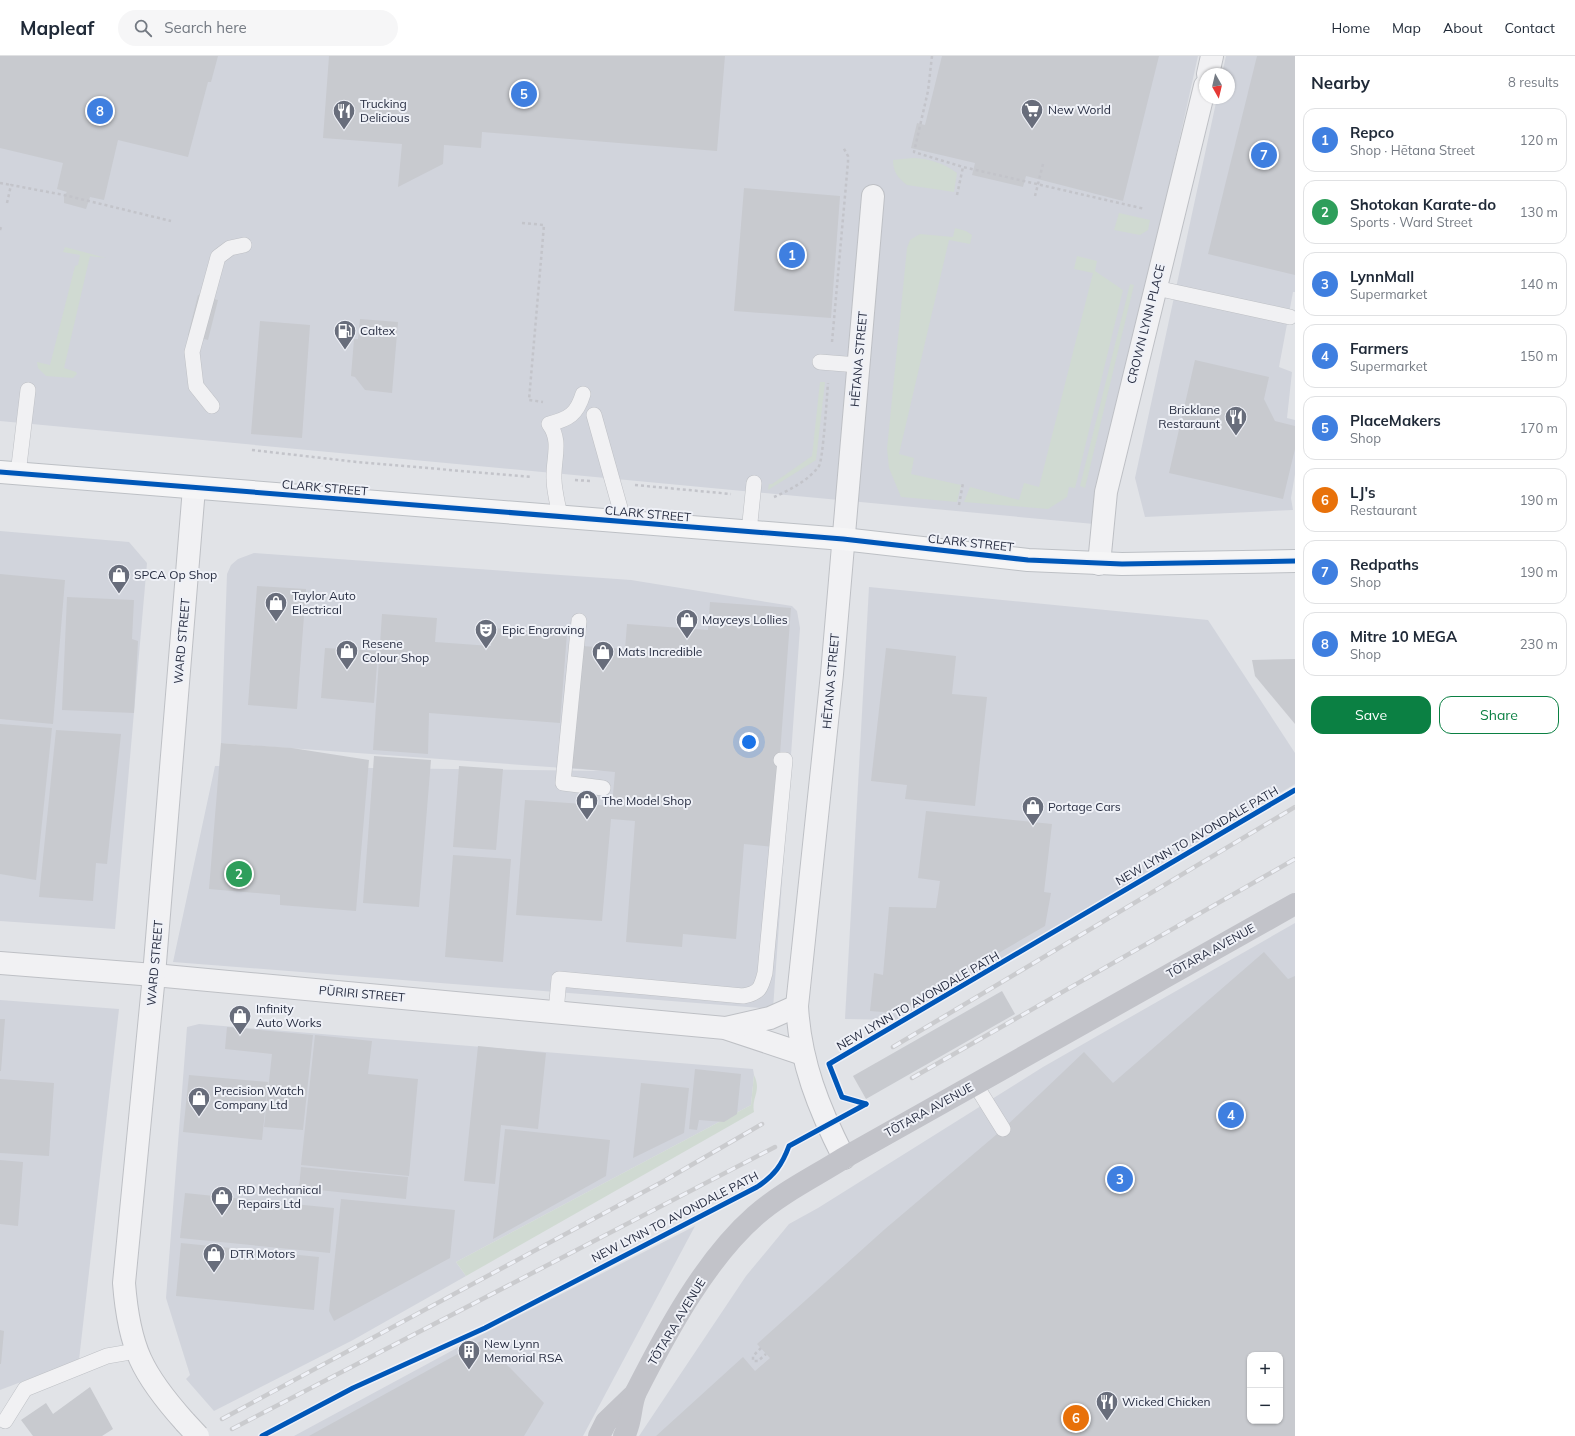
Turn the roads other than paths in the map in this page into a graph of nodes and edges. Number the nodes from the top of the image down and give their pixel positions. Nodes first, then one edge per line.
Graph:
1 (1212, 56) edge
2 (1209, 68) edge
3 (1201, 104) edge
4 (873, 196) dead end
5 (244, 245) dead end
6 (1156, 288) junction
7 (1290, 317) dead end
8 (825, 362) road end
9 (858, 365) junction
10 (28, 390) dead end
11 (583, 394) dead end
12 (212, 406) dead end
13 (594, 415) dead end
14 (9, 473) edge
15 (194, 488) junction
16 (753, 490) road end
17 (560, 517) junction
18 (624, 522) junction
19 (749, 532) junction
20 (843, 539) junction
21 (1295, 561) edge
22 (1099, 564) junction
23 (579, 621) dead end
24 (781, 760) dead end
25 (603, 788) dead end
26 (1295, 904) edge
27 (0, 963) edge
28 (154, 975) junction
29 (797, 1006) junction
30 (556, 1012) junction
31 (725, 1028) junction
32 (803, 1054) junction
33 (975, 1084) junction
34 (1003, 1129) dead end
35 (844, 1158) junction
36 (136, 1351) junction
37 (635, 1394) junction
38 (5, 1421) dead end
39 (191, 1429) edge
40 (599, 1436) edge
41 (624, 1436) edge

1 - 2 street
3 - 6 street, CROWN LYNN PLACE
4 - 9 street, HĒTANA STREET
5 - 12 lane
6 - 7 lane
6 - 22 street, CROWN LYNN PLACE
8 - 9 lane
9 - 20 street, HĒTANA STREET
10 - 14 lane
11 - 17 lane
13 - 18 lane
14 - 15 main road, CLARK STREET
15 - 17 main road, CLARK STREET
15 - 28 street, WARD STREET
16 - 19 lane
17 - 18 main road, CLARK STREET
18 - 19 main road, CLARK STREET
19 - 20 main road, CLARK STREET
20 - 22 main road, CLARK STREET
20 - 29 street, HĒTANA STREET
21 - 22 main road, CLARK STREET
23 - 25 lane
24 - 30 lane
26 - 33 street, TŌTARA AVENUE
27 - 28 street, PŪRIRI STREET
28 - 30 street, PŪRIRI STREET
28 - 36 street, WARD STREET
29 - 31 street, PŪRIRI STREET
29 - 32 street, HĒTANA STREET
30 - 31 street, PŪRIRI STREET
31 - 32 street, PŪRIRI STREET
32 - 35 street, HĒTANA STREET
33 - 34 lane
33 - 35 street, TŌTARA AVENUE
35 - 37 street, TŌTARA AVENUE
36 - 38 lane
36 - 39 street, WARD STREET
37 - 40 street, TŌTARA AVENUE
37 - 41 street, TŌTARA AVENUE

